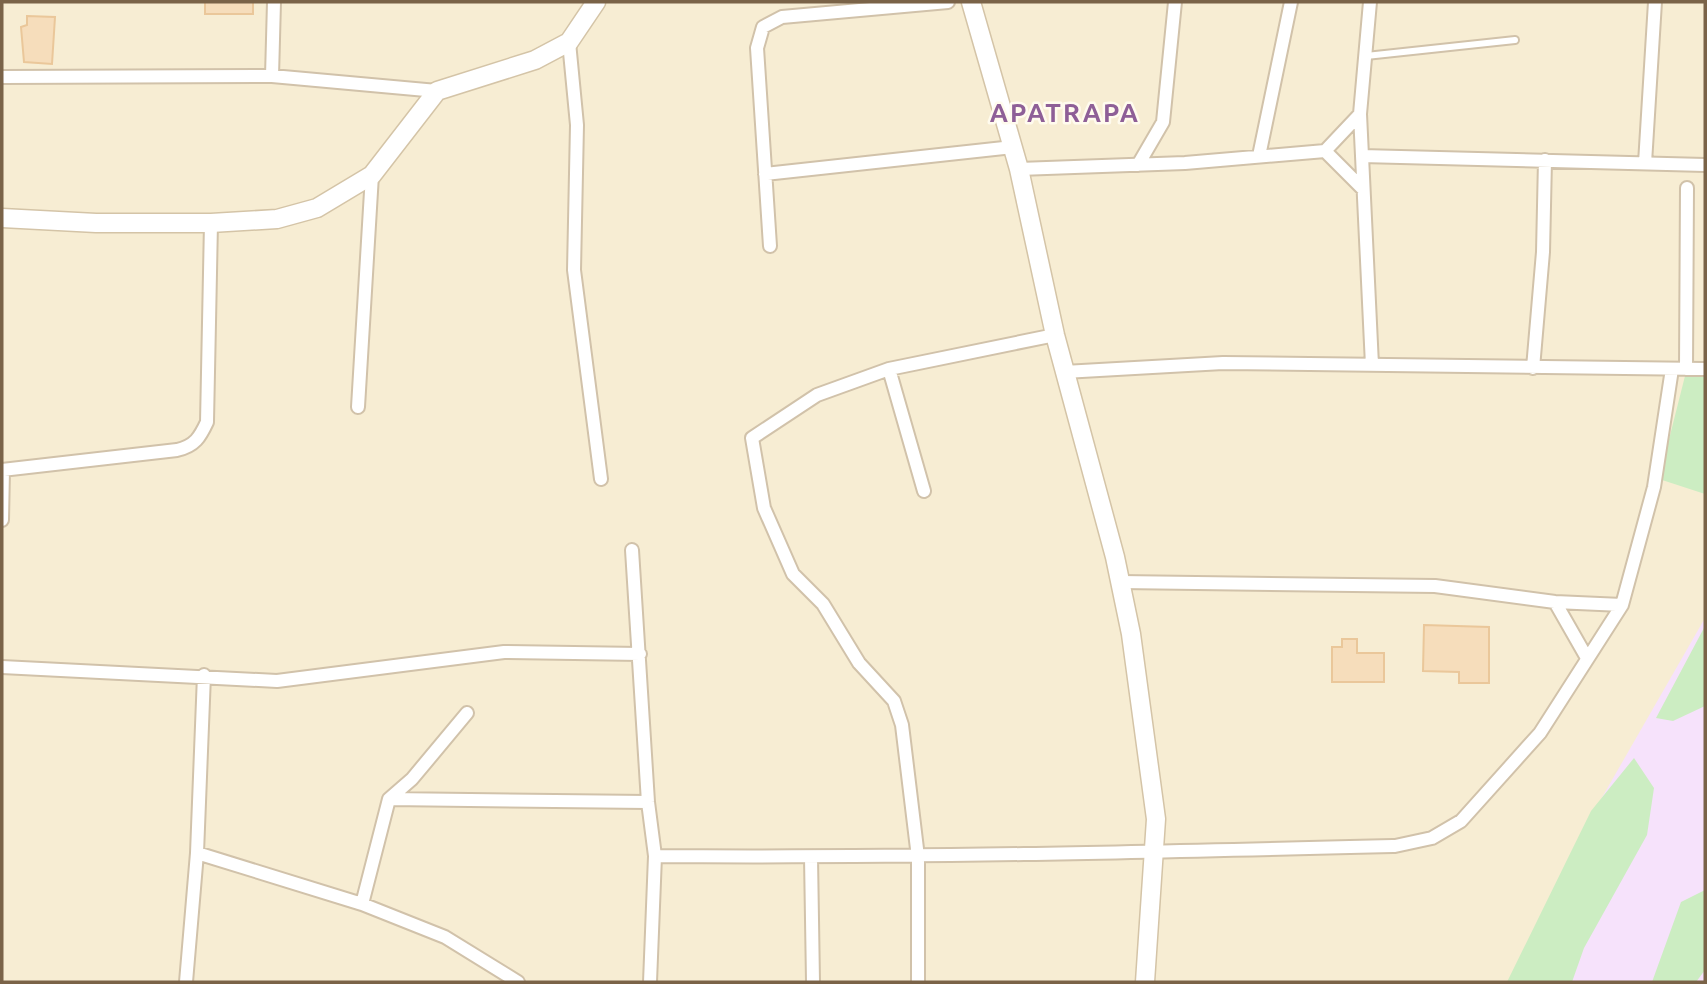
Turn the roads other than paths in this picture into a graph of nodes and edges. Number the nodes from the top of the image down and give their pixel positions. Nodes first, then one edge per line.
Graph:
1 (274, 2) edge
2 (596, 2) edge
3 (948, 2) edge
4 (971, 2) edge
5 (1175, 2) edge
6 (1291, 2) edge
7 (1370, 2) edge
8 (1655, 2) edge
9 (1515, 40) dead end
10 (569, 42) junction
11 (1366, 56) junction
12 (272, 76) junction
13 (2, 78) edge
14 (437, 90) junction
15 (1360, 114) junction
16 (1013, 147) junction
17 (1325, 151) junction
18 (1259, 156) junction
19 (1362, 156) junction
20 (1545, 160) junction
21 (1645, 163) junction
22 (1138, 165) junction
23 (1705, 165) edge
24 (1019, 169) junction
25 (765, 174) junction
26 (372, 175) junction
27 (1687, 188) dead end
28 (1363, 189) junction
29 (2, 218) edge
30 (211, 223) junction
31 (770, 246) dead end
32 (1055, 335) junction
33 (1372, 365) junction
34 (1533, 368) junction
35 (889, 369) junction
36 (1679, 369) junction
37 (1705, 369) edge
38 (1065, 372) junction
39 (358, 407) dead end
40 (3, 470) edge
41 (601, 479) dead end
42 (924, 491) dead end
43 (2, 520) edge
44 (632, 550) dead end
45 (1120, 582) junction
46 (1555, 602) junction
47 (1622, 605) junction
48 (640, 654) junction
49 (1587, 658) junction
50 (2, 667) edge
51 (204, 675) junction
52 (467, 713) dead end
53 (389, 799) junction
54 (648, 802) junction
55 (1155, 852) junction
56 (197, 853) junction
57 (655, 856) junction
58 (811, 857) junction
59 (918, 857) junction
60 (362, 904) junction
61 (186, 982) edge
62 (518, 982) edge
63 (650, 982) edge
64 (813, 982) edge
65 (918, 982) edge
66 (1145, 982) edge

1 - 12 street
2 - 10 street
3 - 25 street
4 - 16 street
5 - 22 street
6 - 18 street
7 - 11 street
8 - 21 street
9 - 11 lane
10 - 14 street
10 - 41 street
11 - 15 street
12 - 13 street
12 - 14 street
14 - 26 street
15 - 17 street
15 - 19 street
16 - 24 street
16 - 25 street
17 - 18 street
17 - 28 street
18 - 22 street
19 - 20 street
19 - 28 street
20 - 21 street
20 - 34 street
21 - 23 street
22 - 24 street
24 - 32 street
25 - 31 street
26 - 30 street
26 - 39 street
27 - 36 street
28 - 33 street
29 - 30 street
30 - 40 street
32 - 35 street
32 - 38 street
33 - 34 street
33 - 38 street
34 - 36 street
35 - 42 street
35 - 59 street
36 - 37 street
36 - 47 street
38 - 45 street
40 - 43 street
44 - 48 street
45 - 46 street
45 - 55 street
46 - 47 street
46 - 49 street
47 - 49 street
48 - 51 street
48 - 54 street
49 - 55 street
50 - 51 street
51 - 56 street
52 - 53 street
53 - 54 street
53 - 60 street
54 - 57 street
55 - 59 street
55 - 66 street
56 - 60 street
56 - 61 street
57 - 58 street
57 - 63 street
58 - 59 street
58 - 64 street
59 - 65 street
60 - 62 street

